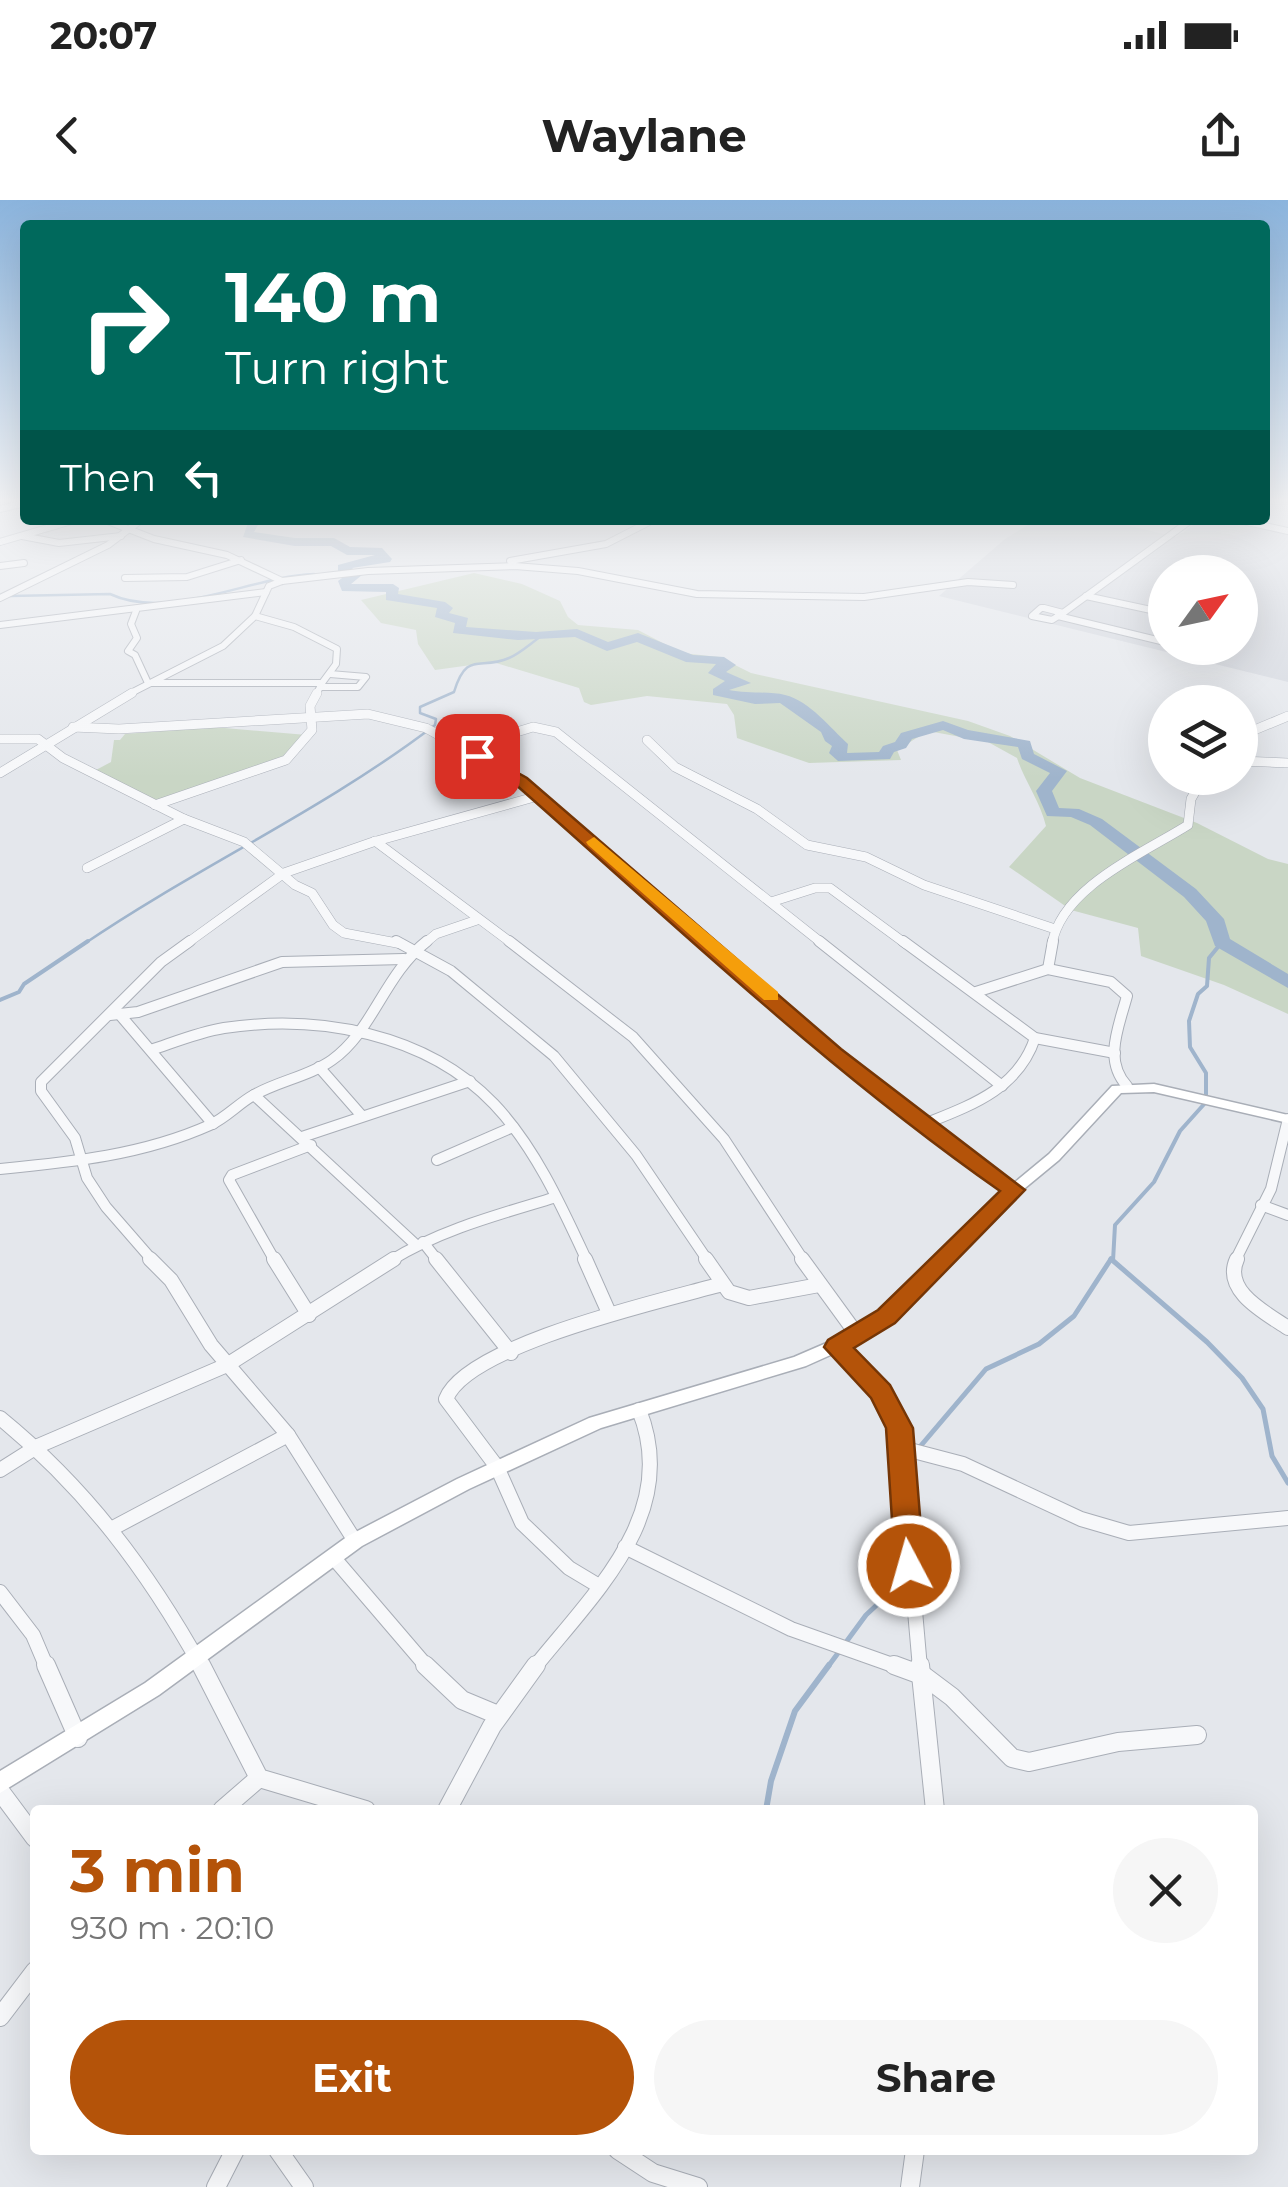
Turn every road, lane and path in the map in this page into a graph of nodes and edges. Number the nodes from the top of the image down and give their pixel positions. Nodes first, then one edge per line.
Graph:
1 (266, 592) edge
2 (261, 593) edge
3 (690, 593) edge
4 (893, 593) edge
5 (1091, 593) edge
6 (1086, 596) junction
7 (1148, 609) edge
8 (136, 610) junction
9 (255, 616) junction
10 (0, 625) edge
11 (1148, 637) edge
12 (330, 674) junction
13 (148, 683) junction
14 (321, 685) junction
15 (1288, 716) edge
16 (313, 718) junction
17 (73, 727) junction
18 (1258, 728) edge
19 (0, 739) edge
20 (646, 740) dead end
21 (45, 742) junction
22 (461, 749) junction
23 (1258, 762) edge
24 (1288, 763) edge
25 (0, 773) edge
26 (1194, 795) edge
27 (538, 796) junction
28 (155, 805) junction
29 (184, 820) junction
30 (375, 841) junction
31 (87, 868) dead end
32 (284, 873) junction
33 (771, 902) junction
34 (477, 920) junction
35 (1056, 928) junction
36 (416, 948) junction
37 (404, 959) junction
38 (1048, 969) junction
39 (976, 992) junction
40 (116, 1015) junction
41 (359, 1030) junction
42 (1035, 1038) junction
43 (151, 1050) junction
44 (1114, 1053) junction
45 (320, 1068) junction
46 (470, 1081) junction
47 (1002, 1086) junction
48 (1126, 1086) junction
49 (254, 1096) junction
50 (362, 1116) junction
51 (1288, 1119) edge
52 (213, 1124) junction
53 (922, 1125) junction
54 (513, 1128) junction
55 (306, 1141) junction
56 (437, 1160) dead end
57 (83, 1161) junction
58 (0, 1169) edge
59 (1014, 1190) junction
60 (553, 1198) junction
61 (1261, 1204) junction
62 (1288, 1215) edge
63 (419, 1244) junction
64 (722, 1284) junction
65 (819, 1285) junction
66 (610, 1313) junction
67 (309, 1314) junction
68 (1288, 1328) edge
69 (858, 1336) junction
70 (836, 1347) junction
71 (511, 1353) junction
72 (227, 1365) junction
73 (639, 1410) junction
74 (0, 1418) edge
75 (288, 1435) junction
76 (38, 1446) junction
77 (902, 1448) junction
78 (496, 1467) junction
79 (0, 1470) edge
80 (1288, 1518) edge
81 (111, 1528) junction
82 (355, 1541) junction
83 (625, 1547) junction
84 (333, 1557) junction
85 (598, 1586) junction
86 (0, 1592) edge
87 (200, 1656) junction
88 (924, 1676) junction
89 (498, 1715) junction
90 (1197, 1735) dead end
91 (78, 1738) junction
92 (259, 1778) junction
93 (0, 1783) edge
94 (0, 1791) edge
95 (228, 1805) edge
96 (349, 1805) edge
97 (451, 1805) edge
98 (936, 1805) edge
99 (30, 1831) edge
100 (30, 1978) edge
101 (0, 2017) edge
102 (232, 2155) edge
103 (282, 2155) edge
104 (626, 2155) edge
105 (915, 2155) edge
106 (216, 2187) edge
107 (304, 2187) edge
108 (698, 2187) edge
109 (910, 2187) edge

1 - 9 street
2 - 8 street
3 - 4 street
5 - 6 street
6 - 7 street
6 - 11 street
8 - 10 street
8 - 13 street
9 - 12 street
9 - 13 street
12 - 14 street
12 - 14 street
13 - 14 street
13 - 17 street
14 - 16 street
15 - 18 street
16 - 17 street
16 - 22 street
16 - 28 street
17 - 21 street
19 - 21 street
20 - 35 street
21 - 25 street
21 - 28 street
22 - 27 street
22 - 33 street
23 - 24 street
26 - 35 street
27 - 30 street
27 - 53 street
28 - 29 street
29 - 31 street
29 - 32 street
30 - 32 street
30 - 34 street
32 - 36 street
32 - 40 street
33 - 39 street
33 - 47 street
34 - 36 street
34 - 65 street
35 - 38 street
36 - 37 street
36 - 64 street
37 - 40 street
37 - 41 street
38 - 39 street
38 - 44 street
39 - 42 street
40 - 43 street
40 - 57 street
41 - 43 street
41 - 45 street
41 - 46 street
42 - 44 street
42 - 47 street
43 - 52 street
44 - 48 street
45 - 49 street
45 - 50 street
46 - 50 street
46 - 54 street
47 - 53 street
48 - 51 street
48 - 59 street
49 - 52 street
49 - 55 street
50 - 55 street
51 - 61 street
52 - 57 street
53 - 59 street
54 - 56 street
54 - 60 street
55 - 63 street
55 - 67 street
57 - 58 street
57 - 72 street
59 - 69 street
60 - 63 street
60 - 66 street
61 - 62 street
61 - 68 street
63 - 67 street
63 - 71 street
64 - 65 street
64 - 66 street
65 - 69 street
66 - 71 street
67 - 72 street
69 - 70 street
70 - 73 street
70 - 77 street
71 - 78 street
72 - 75 street
72 - 76 street
73 - 78 street
73 - 83 street
74 - 76 street
75 - 81 street
75 - 82 street
76 - 79 street
76 - 81 street
77 - 80 street
77 - 88 street
78 - 82 street
78 - 85 street
81 - 87 street
82 - 84 street
83 - 85 street
83 - 88 street
84 - 87 street
84 - 89 street
85 - 89 street
86 - 91 street
87 - 91 street
87 - 92 street
88 - 90 street
88 - 98 street
89 - 97 street
91 - 93 street
92 - 95 street
92 - 96 street
94 - 99 street
100 - 101 street
102 - 106 street
103 - 107 street
104 - 108 street
105 - 109 street

